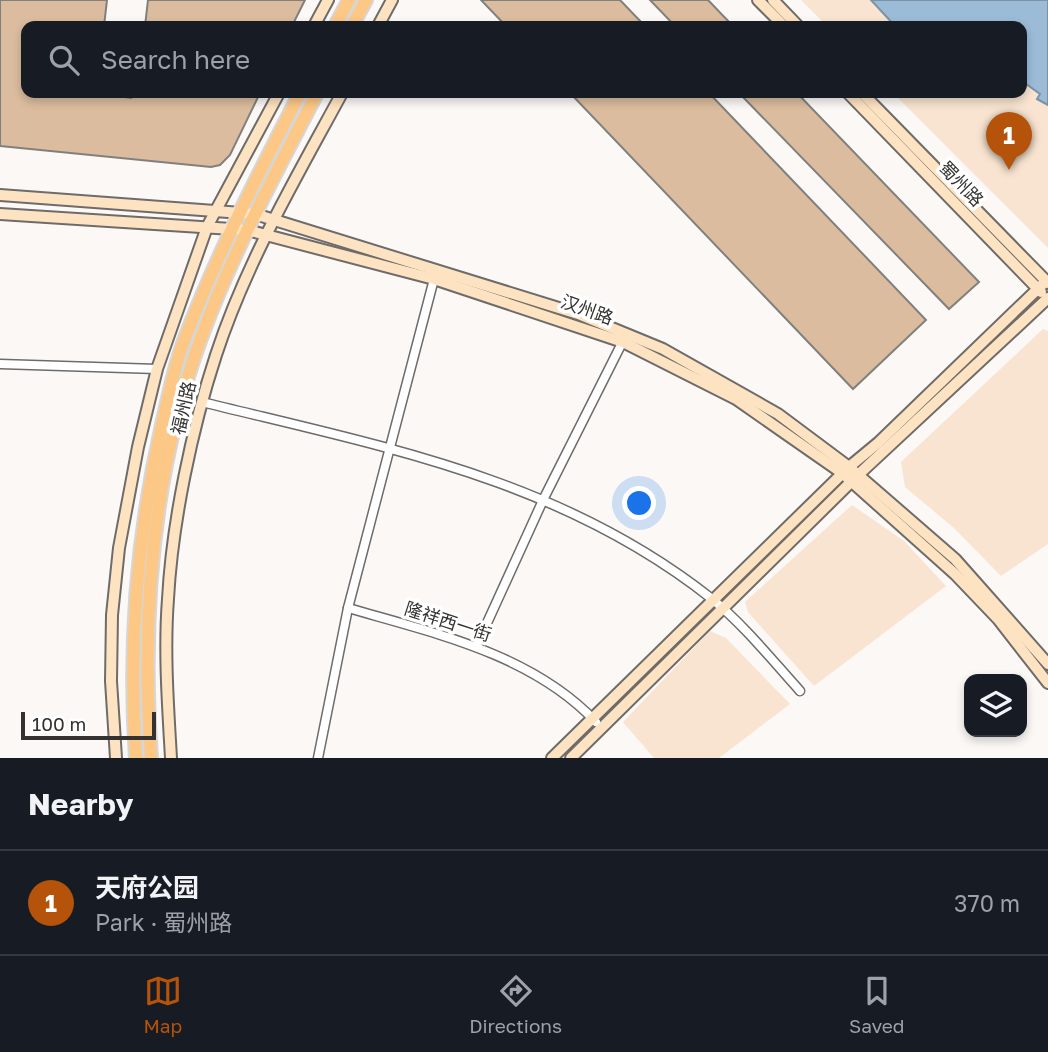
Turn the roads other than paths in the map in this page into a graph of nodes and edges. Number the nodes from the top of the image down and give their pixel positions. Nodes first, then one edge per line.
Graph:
1 (328, 0) edge
2 (349, 0) edge
3 (366, 0) edge
4 (392, 0) edge
5 (758, 0) edge
6 (773, 0) edge
7 (317, 21) edge
8 (338, 21) edge
9 (355, 21) edge
10 (381, 21) edge
11 (778, 21) edge
12 (793, 21) edge
13 (276, 98) edge
14 (297, 98) edge
15 (314, 98) edge
16 (339, 98) edge
17 (853, 98) edge
18 (867, 98) edge
19 (0, 195) edge
20 (217, 209) junction
21 (240, 211) junction
22 (0, 214) edge
23 (255, 214) junction
24 (275, 219) junction
25 (207, 227) junction
26 (232, 228) junction
27 (247, 230) junction
28 (266, 234) junction
29 (434, 279) junction
30 (1044, 284) edge
31 (1048, 299) edge
32 (625, 337) junction
33 (0, 364) edge
34 (157, 369) junction
35 (202, 402) junction
36 (387, 448) junction
37 (845, 470) junction
38 (855, 478) junction
39 (544, 498) junction
40 (712, 599) junction
41 (348, 608) junction
42 (721, 608) junction
43 (477, 645) junction
44 (1048, 664) edge
45 (1048, 683) edge
46 (800, 691) dead end
47 (593, 719) junction
48 (601, 728) junction
49 (117, 758) edge
50 (136, 758) edge
51 (152, 758) edge
52 (171, 758) edge
53 (318, 758) edge
54 (552, 758) edge
55 (571, 758) edge

1 - 7 street
2 - 8 main road
3 - 9 main road
4 - 10 street
5 - 11 street
6 - 12 street
13 - 20 street, 福州路
14 - 21 main road, 福州路
15 - 23 main road, 福州路
16 - 24 street, 福州路
17 - 30 street, 蜀州路
18 - 30 street, 蜀州路
19 - 20 street, 汉州路
20 - 21 street, 汉州路
20 - 25 street, 福州路
21 - 23 street, 汉州路
21 - 26 main road, 福州路
22 - 25 street, 汉州路
23 - 24 street, 汉州路
23 - 27 main road, 福州路
24 - 28 street, 福州路
24 - 32 street, 汉州路
25 - 26 street, 汉州路
25 - 34 street, 福州路
26 - 27 street, 汉州路
26 - 50 main road, 福州路
27 - 28 street, 汉州路
27 - 51 main road, 福州路
28 - 29 street, 汉州路
28 - 35 street, 福州路
29 - 32 street, 汉州路
29 - 36 street
30 - 31 street, 蜀州路
30 - 37 street
31 - 38 street
32 - 37 street, 汉州路
32 - 39 street
33 - 34 street
34 - 49 street, 福州路
35 - 36 street
35 - 52 street, 福州路
36 - 39 street
36 - 41 street
37 - 38 street, 汉州路
37 - 40 street
38 - 42 street
38 - 44 street, 汉州路
38 - 45 street, 汉州路
39 - 40 street
39 - 43 street
40 - 42 street
40 - 47 street
41 - 43 street, 隆祥西一街
41 - 53 street
42 - 46 street
42 - 48 street
43 - 47 street, 隆祥西一街
47 - 48 street, 隆祥西一街
47 - 54 street
48 - 55 street

